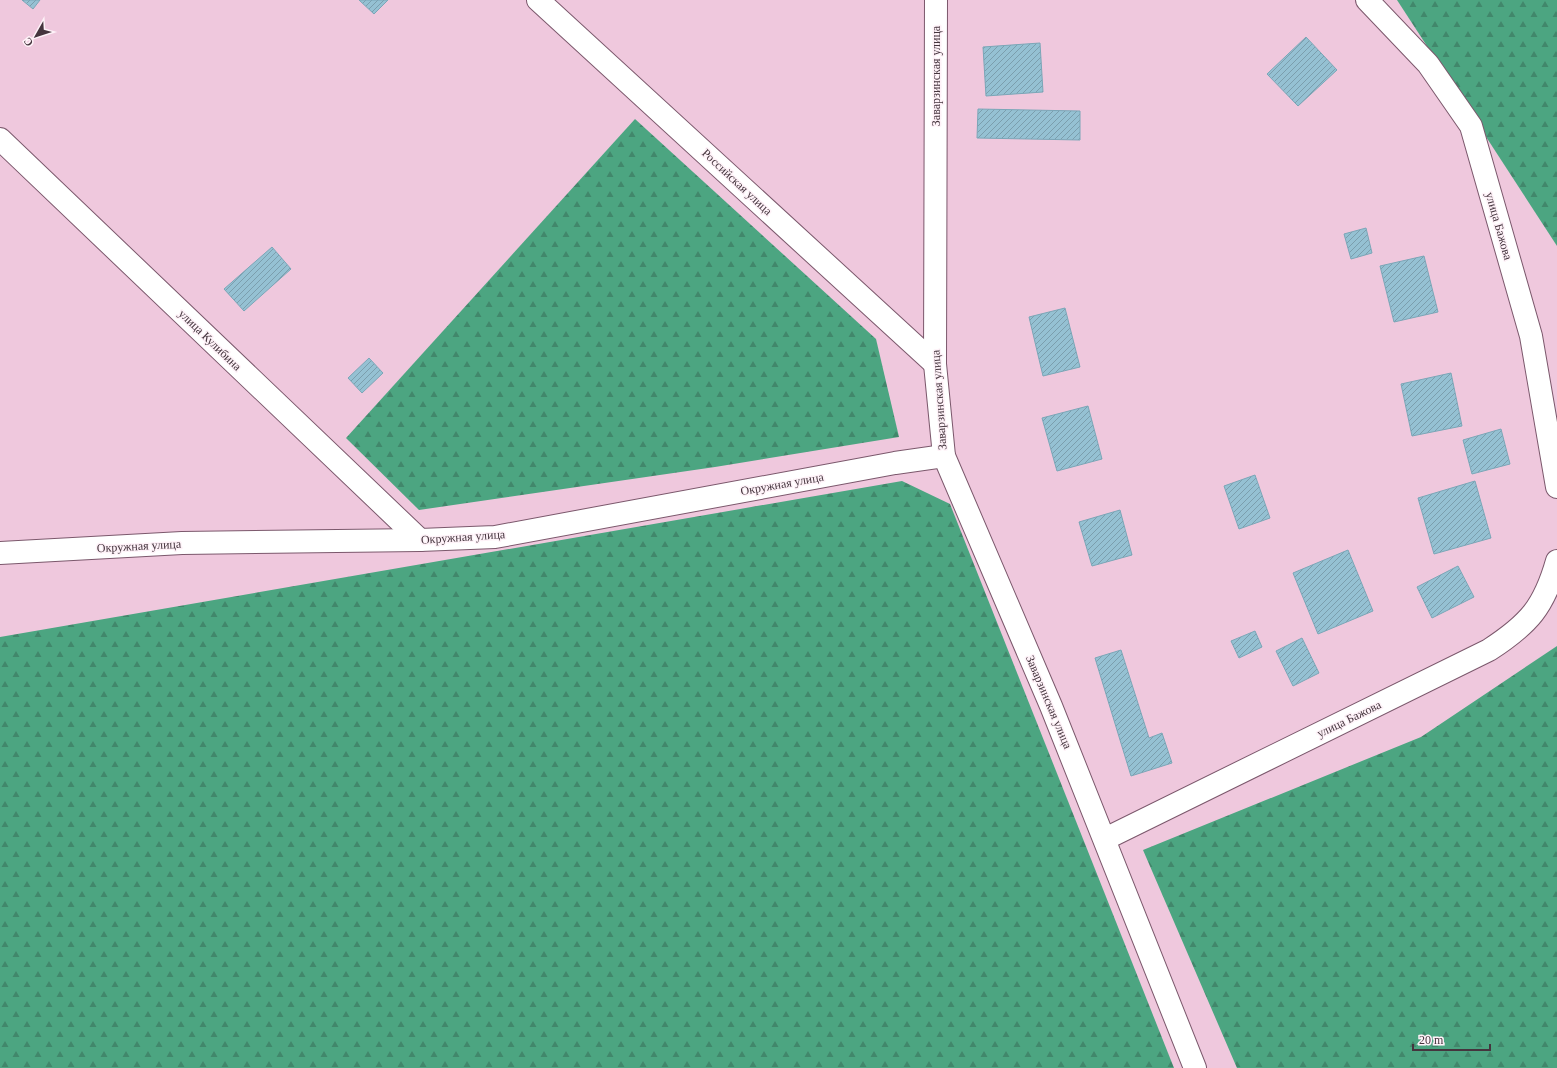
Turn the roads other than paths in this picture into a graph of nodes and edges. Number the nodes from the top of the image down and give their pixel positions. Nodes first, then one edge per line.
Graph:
1 (538, 0) edge
2 (936, 0) edge
3 (1367, 0) edge
4 (0, 139) edge
5 (935, 364) junction
6 (944, 456) junction
7 (1557, 487) edge
8 (420, 540) junction
9 (0, 553) edge
10 (1557, 561) edge
11 (1105, 839) junction
12 (1195, 1068) edge

1 - 5 street, Российская улица
2 - 5 street, Заварзинская улица
3 - 7 street, улица Бажова
4 - 8 street, улица Кулибина
5 - 6 street, Заварзинская улица
6 - 8 street, Окружная улица
6 - 11 street, Заварзинская улица
8 - 9 street, Окружная улица
10 - 11 street, улица Бажова
11 - 12 street, Заварзинская улица

